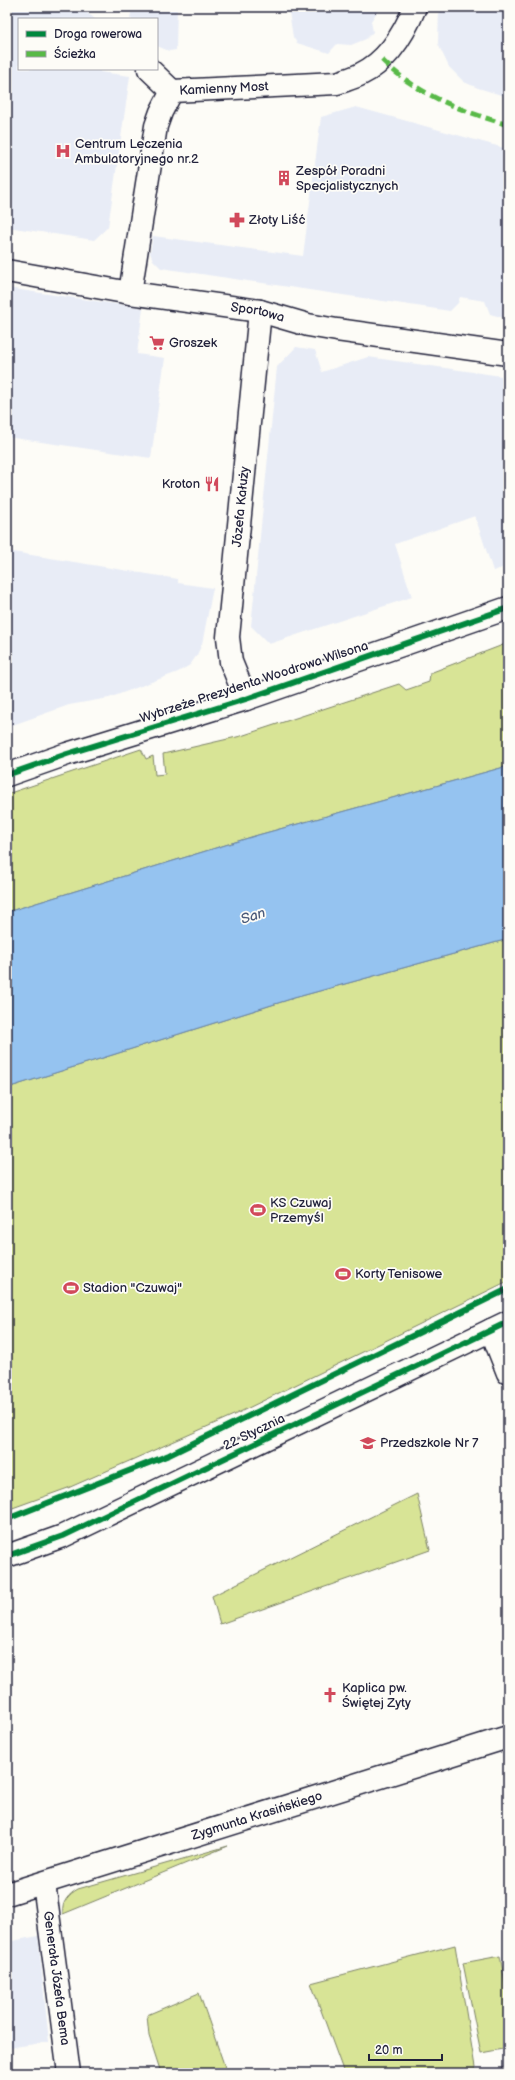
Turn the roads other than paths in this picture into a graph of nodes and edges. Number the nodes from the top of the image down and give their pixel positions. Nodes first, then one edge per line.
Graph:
1 (415, 7) edge
2 (150, 70) edge
3 (172, 91) junction
4 (7, 271) edge
5 (130, 293) junction
6 (260, 311) junction
7 (508, 354) edge
8 (508, 608) edge
9 (246, 699) junction
10 (7, 775) edge
11 (499, 1326) edge
12 (508, 1373) edge
13 (7, 1556) edge
14 (508, 1737) edge
15 (44, 1883) junction
16 (7, 1894) edge
17 (69, 2073) edge

1 - 3 street, Kamienny Most
2 - 3 street
3 - 5 street, Kamienny Most
4 - 5 street, Sportowa
5 - 6 street, Sportowa
6 - 7 street, Sportowa
6 - 9 street, Józefa Kałuży
8 - 9 street, Wybrzeże Prezydenta Woodrowa Wilsona
9 - 10 street, Wybrzeże Prezydenta Woodrowa Wilsona
11 - 12 street
11 - 13 street, 22 Stycznia
14 - 15 street, Zygmunta Krasińskiego
15 - 16 street, Zygmunta Krasińskiego
15 - 17 street, Generała Józefa Bema

